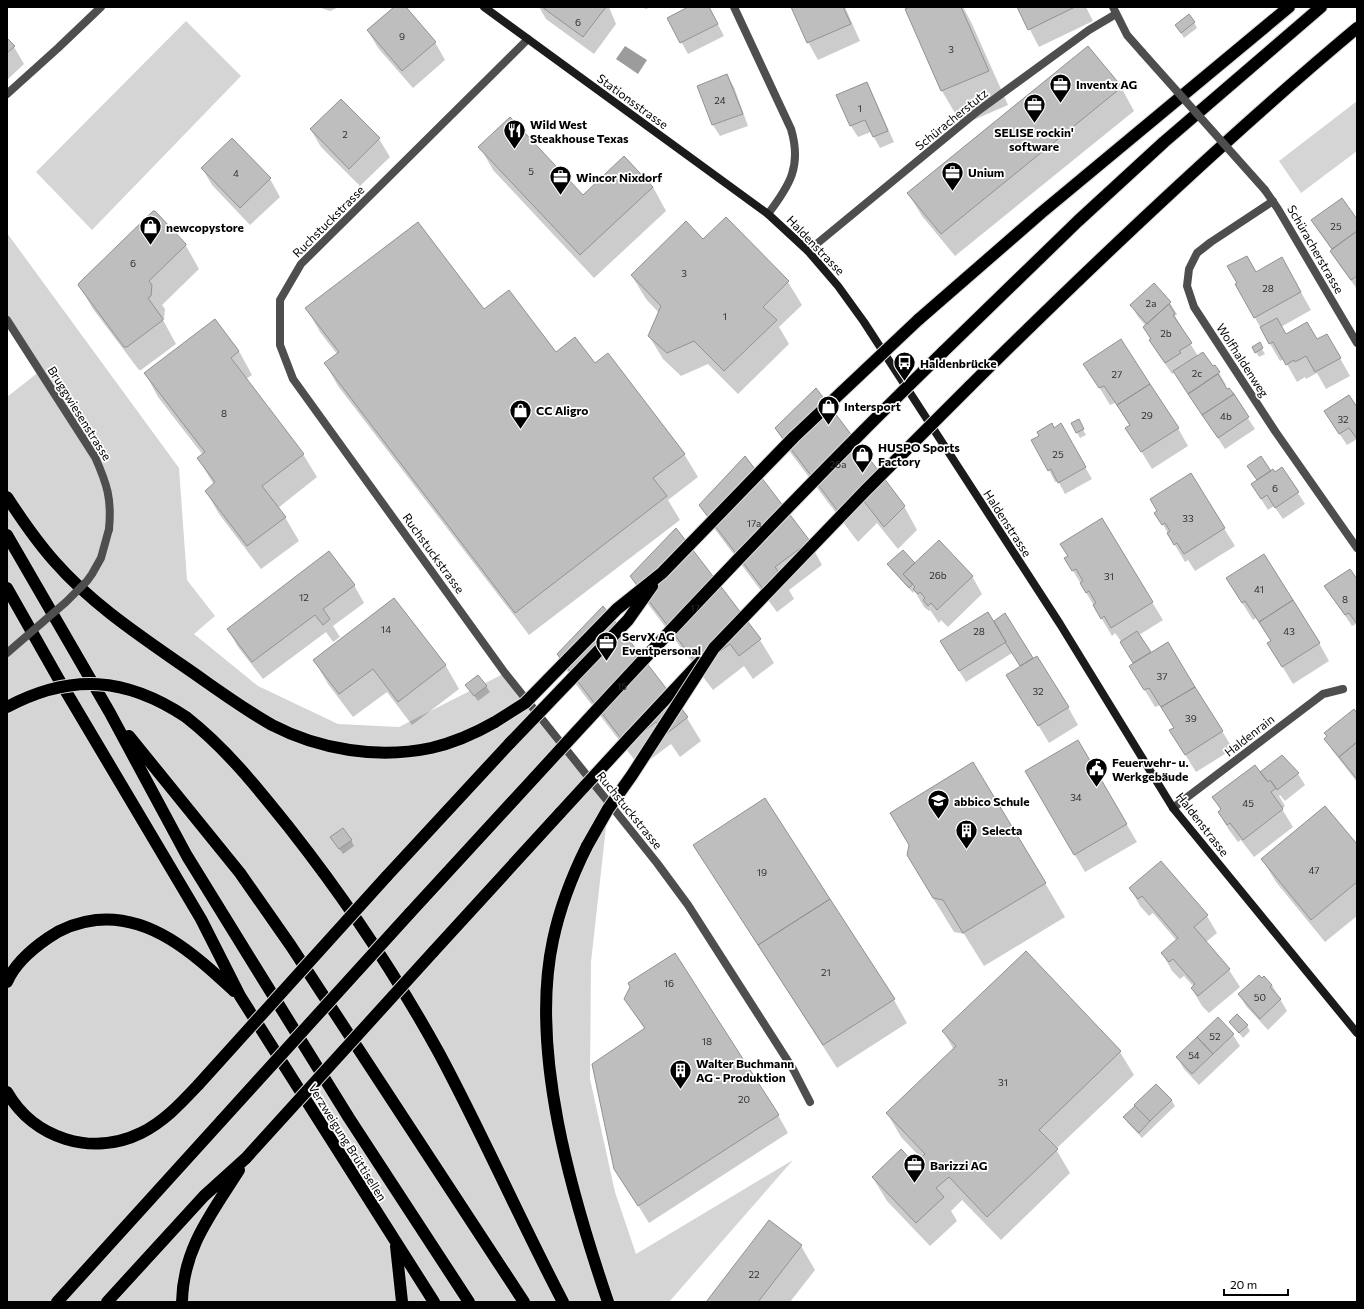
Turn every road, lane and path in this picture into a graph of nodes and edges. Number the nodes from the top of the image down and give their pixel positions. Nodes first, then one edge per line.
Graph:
1 (101, 7) edge
2 (484, 7) edge
3 (734, 7) edge
4 (1289, 7) edge
5 (1321, 7) edge
6 (1114, 11) edge
7 (1357, 28) edge
8 (528, 39) junction
9 (7, 94) edge
10 (1273, 201) junction
11 (768, 214) junction
12 (808, 251) junction
13 (7, 320) edge
14 (1357, 343) edge
15 (7, 497) edge
16 (7, 535) edge
17 (1357, 548) edge
18 (662, 572) junction
19 (7, 588) edge
20 (714, 648) junction
21 (7, 654) edge
22 (1344, 689) dead end
23 (7, 707) edge
24 (110, 714) junction
25 (1173, 808) junction
26 (7, 982) edge
27 (240, 996) junction
28 (1357, 1032) edge
29 (7, 1092) edge
30 (810, 1102) dead end
31 (246, 1158) junction
32 (396, 1243) junction
33 (58, 1302) edge
34 (107, 1302) edge
35 (182, 1302) edge
36 (402, 1302) edge
37 (434, 1302) edge
38 (468, 1302) edge
39 (524, 1302) edge
40 (563, 1302) edge
41 (608, 1302) edge

1 - 9 street
2 - 8 street, Stationsstrasse
3 - 11 street, Haldenstrasse
4 - 18 highway, bridge
5 - 33 highway, bridge
6 - 10 street, Schüracherstrasse, bridge
6 - 12 street, Schüracherstutz
7 - 20 highway, bridge
8 - 11 street, Stationsstrasse
8 - 30 street, Ruchstuckstrasse
10 - 14 street, Schüracherstrasse
10 - 17 street, Wolfhaldenweg
11 - 12 street, Haldenstrasse
12 - 25 street, Haldenstrasse
13 - 21 street, Bruggwiesenstrasse, bridge
15 - 18 highway, bridge
16 - 24 highway
18 - 29 highway, bridge
19 - 27 highway
20 - 31 highway, bridge
20 - 41 highway, bridge
22 - 25 street, Haldenrain
23 - 40 highway, bridge
24 - 38 highway
24 - 39 highway
25 - 28 street, Haldenstrasse
26 - 27 highway
27 - 32 highway, Verzweigung Brüttisellen
31 - 34 highway
31 - 35 highway
32 - 36 highway
32 - 37 highway, Verzweigung Brüttisellen

